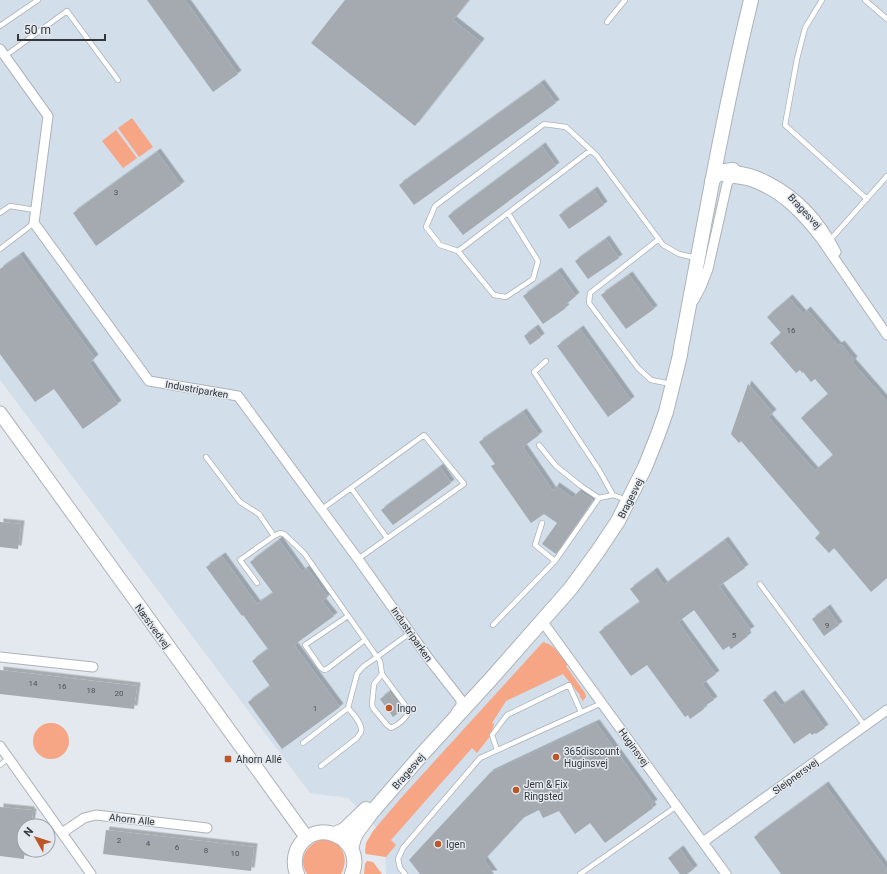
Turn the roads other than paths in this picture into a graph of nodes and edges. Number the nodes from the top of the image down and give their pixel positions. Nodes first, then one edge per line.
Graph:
1 (38, 0) edge
2 (625, 0) edge
3 (751, 0) edge
4 (755, 0) edge
5 (822, 0) edge
6 (866, 0) edge
7 (887, 19) edge
8 (607, 22) dead end
9 (0, 26) edge
10 (2, 53) edge
11 (118, 80) dead end
12 (591, 150) junction
13 (723, 173) junction
14 (887, 176) edge
15 (866, 198) junction
16 (35, 210) junction
17 (0, 213) edge
18 (508, 213) junction
19 (34, 223) junction
20 (659, 239) junction
21 (830, 240) junction
22 (0, 249) edge
23 (458, 250) junction
24 (698, 259) junction
25 (850, 282) junction
26 (887, 335) edge
27 (680, 355) junction
28 (546, 361) dead end
29 (673, 384) junction
30 (0, 413) edge
31 (540, 445) dead end
32 (206, 457) dead end
33 (351, 488) junction
34 (613, 495) junction
35 (599, 498) junction
36 (628, 501) junction
37 (322, 509) junction
38 (542, 523) dead end
39 (274, 536) junction
40 (387, 538) junction
41 (358, 559) junction
42 (555, 561) junction
43 (257, 583) dead end
44 (760, 584) dead end
45 (348, 616) junction
46 (542, 621) junction
47 (493, 625) dead end
48 (410, 633) junction
49 (365, 640) junction
50 (0, 657) edge
51 (377, 657) junction
52 (93, 667) dead end
53 (382, 674) junction
54 (467, 699) junction
55 (602, 703) junction
56 (348, 708) junction
57 (887, 710) edge
58 (582, 712) junction
59 (865, 726) junction
60 (303, 743) dead end
61 (0, 746) edge
62 (497, 750) junction
63 (9, 758) junction
64 (0, 765) edge
65 (321, 766) dead end
66 (677, 806) junction
67 (207, 828) dead end
68 (62, 833) junction
69 (335, 834) junction
70 (306, 838) junction
71 (703, 842) junction
72 (351, 849) junction
73 (91, 874) edge
74 (297, 874) edge
75 (352, 874) edge
76 (405, 874) edge
77 (580, 874) edge
78 (726, 874) edge

1 - 9 lane
2 - 8 lane
3 - 13 main road, Bragesvej
4 - 13 main road, Bragesvej
5 - 15 lane
6 - 7 lane
10 - 11 lane
10 - 16 street
12 - 18 lane
12 - 20 lane
12 - 23 lane
13 - 21 street, Bragesvej
13 - 24 main road, Bragesvej
13 - 25 street, Bragesvej
13 - 27 main road, Bragesvej
14 - 15 lane
15 - 21 lane
16 - 17 lane
16 - 19 street
18 - 23 lane
18 - 23 lane
19 - 22 lane
19 - 37 street, Industriparken
20 - 24 lane
20 - 29 lane
21 - 25 street, Bragesvej
24 - 27 main road, Bragesvej
25 - 26 street, Bragesvej
27 - 29 main road, Bragesvej
28 - 34 lane
29 - 36 main road, Bragesvej
30 - 70 main road, Næstvedvej
31 - 35 lane
32 - 39 lane
33 - 37 lane
33 - 40 lane
33 - 40 lane
34 - 35 lane
34 - 36 lane
35 - 42 lane
36 - 46 main road, Bragesvej
37 - 41 street, Industriparken
38 - 42 lane
39 - 43 lane
39 - 45 lane
40 - 41 lane
41 - 48 street, Industriparken
42 - 47 lane
44 - 59 lane
45 - 49 lane
45 - 49 lane
46 - 54 main road, Bragesvej
46 - 55 street, Huginsvej
48 - 51 lane
48 - 54 street, Industriparken
49 - 51 lane
50 - 52 street
51 - 53 lane
51 - 56 lane
53 - 53 lane
54 - 69 main road, Bragesvej
54 - 72 main road, Bragesvej
55 - 58 lane
55 - 66 street, Huginsvej
56 - 60 lane
56 - 65 lane
57 - 59 street, Sleipnersvej
58 - 62 lane
58 - 62 lane
59 - 71 street, Sleipnersvej
61 - 63 street
62 - 76 lane
63 - 64 lane
63 - 68 street
66 - 71 street, Huginsvej
66 - 77 lane
67 - 68 street, Ahorn Alle
68 - 73 street
69 - 70 main road
69 - 72 main road
70 - 74 main road
71 - 78 street, Huginsvej
72 - 75 main road

